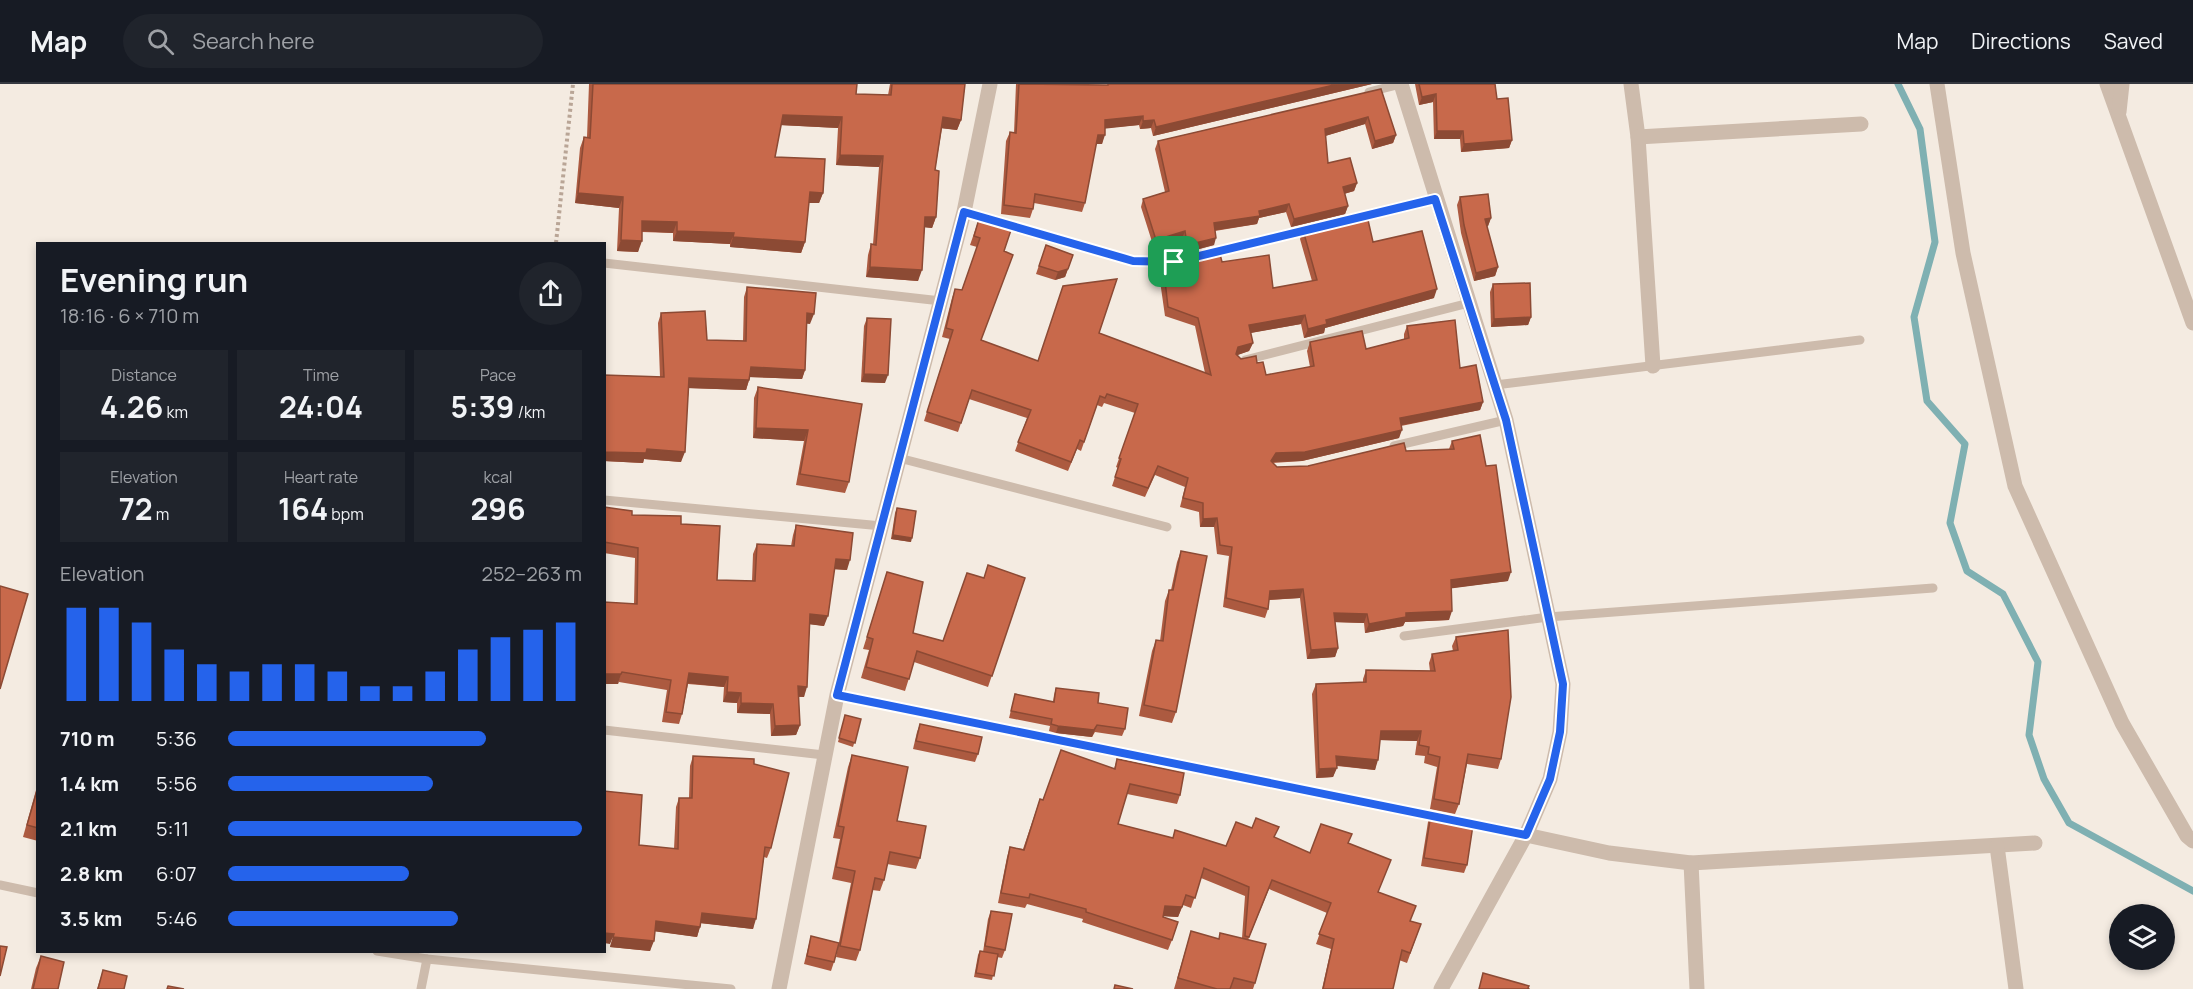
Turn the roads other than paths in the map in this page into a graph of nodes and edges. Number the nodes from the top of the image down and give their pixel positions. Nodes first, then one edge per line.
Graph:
1 (990, 84) edge
2 (1401, 84) edge
3 (1631, 84) edge
4 (1937, 84) edge
5 (2107, 84) edge
6 (2122, 84) edge
7 (1354, 95) edge
8 (2119, 115) junction
9 (1861, 124) dead end
10 (1638, 137) junction
11 (1435, 199) junction
12 (964, 212) junction
13 (1333, 223) edge
14 (1322, 226) edge
15 (606, 263) edge
16 (941, 301) junction
17 (1469, 303) junction
18 (2193, 323) edge
19 (1860, 340) dead end
20 (1239, 361) edge
21 (1653, 366) junction
22 (1496, 385) junction
23 (1506, 420) junction
24 (1382, 449) edge
25 (899, 458) junction
26 (606, 500) edge
27 (882, 526) junction
28 (1167, 527) dead end
29 (1934, 588) dead end
30 (1548, 616) junction
31 (1404, 636) dead end
32 (837, 695) junction
33 (606, 730) edge
34 (824, 755) junction
35 (1526, 835) junction
36 (2193, 841) edge
37 (2035, 843) dead end
38 (1997, 846) junction
39 (1691, 863) junction
40 (0, 885) edge
41 (36, 893) edge
42 (391, 953) edge
43 (427, 958) junction
44 (420, 989) edge
45 (731, 989) edge
46 (779, 989) edge
47 (1442, 989) edge
48 (1697, 989) edge
49 (2016, 989) edge

1 - 12 street
2 - 7 lane
2 - 11 street
3 - 10 street
4 - 36 street
5 - 8 street
6 - 8 street
8 - 18 street
9 - 10 street
10 - 21 street
11 - 13 lane
11 - 17 street
12 - 14 lane
12 - 16 street
15 - 16 lane
16 - 25 street
17 - 20 lane
17 - 22 street
19 - 21 lane
21 - 22 lane
22 - 23 street
23 - 24 lane
23 - 30 street
25 - 27 street
25 - 28 lane
26 - 27 lane
27 - 32 street
29 - 30 lane
30 - 31 lane
30 - 35 street
32 - 34 street
32 - 35 lane
33 - 34 lane
34 - 46 street
35 - 39 street
35 - 47 street
37 - 38 street
38 - 39 street
38 - 49 street
39 - 48 street
40 - 41 lane
42 - 43 lane
43 - 44 lane
43 - 45 lane

